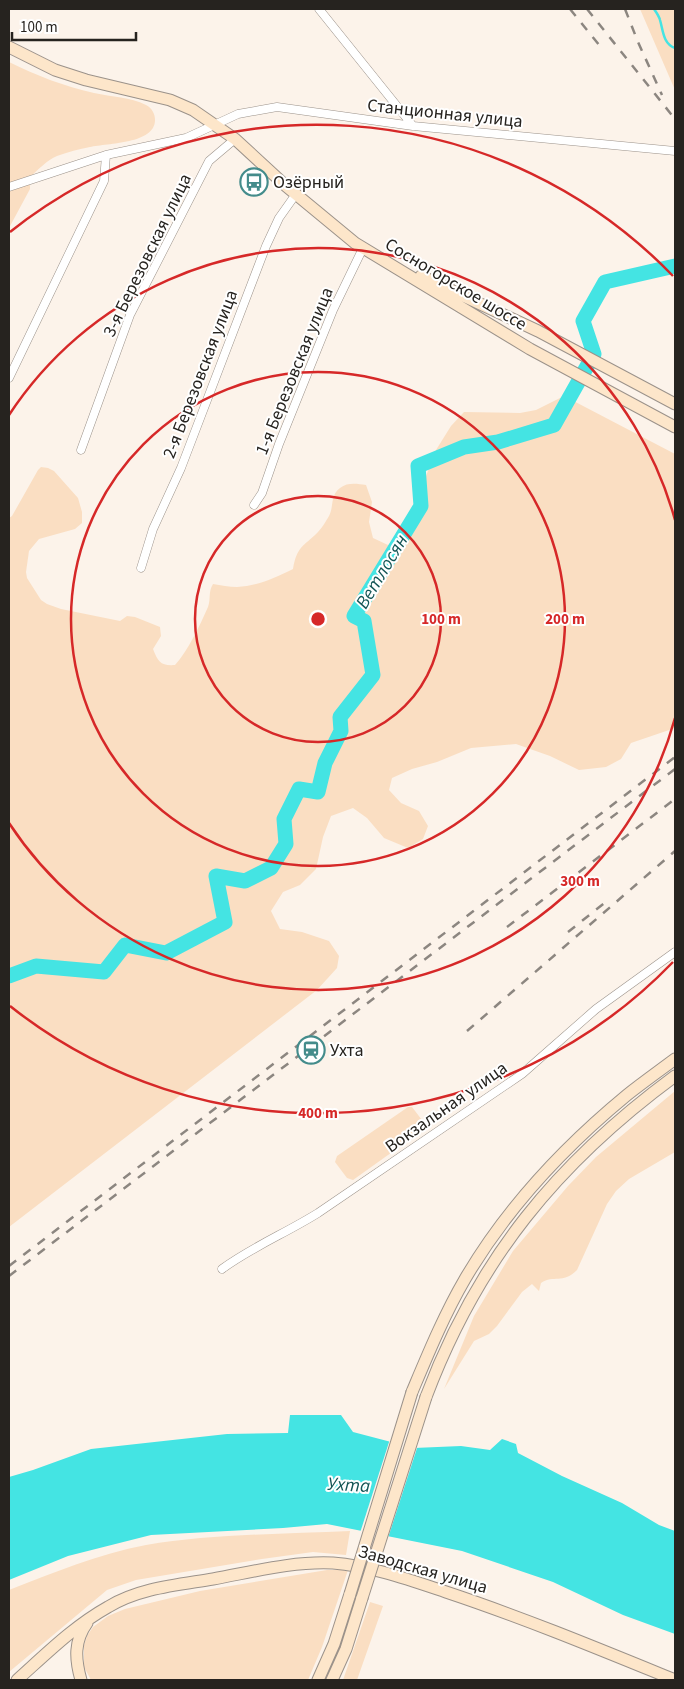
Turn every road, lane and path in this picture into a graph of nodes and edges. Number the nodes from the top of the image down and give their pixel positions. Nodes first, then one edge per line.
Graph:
1 (319, 9) edge
2 (9, 47) edge
3 (215, 125) junction
4 (413, 126) junction
5 (236, 139) junction
6 (675, 151) edge
7 (106, 155) junction
8 (9, 187) edge
9 (296, 194) junction
10 (363, 248) junction
11 (9, 378) edge
12 (675, 404) edge
13 (675, 427) edge
14 (81, 450) dead end
15 (254, 505) dead end
16 (141, 568) dead end
17 (675, 952) edge
18 (675, 1059) edge
19 (675, 1076) edge
20 (222, 1268) dead end
21 (94, 1615) junction
22 (17, 1680) edge
23 (80, 1680) edge
24 (318, 1680) edge
25 (332, 1680) edge
26 (675, 1680) edge

1 - 4 street
2 - 3 street, Сосногорское шоссе
3 - 4 street, Станционная улица
3 - 5 street, Сосногорское шоссе
3 - 7 street, Станционная улица
4 - 6 street, Станционная улица
5 - 9 street, Сосногорское шоссе
5 - 14 street, 3-я Березовская улица
7 - 8 street, Станционная улица
7 - 11 street
9 - 10 street, Сосногорское шоссе
9 - 16 street, 2-я Березовская улица
10 - 12 street, Сосногорское шоссе
10 - 13 street, Сосногорское шоссе
10 - 15 street, 1-я Березовская улица
17 - 20 street, Вокзальная улица
18 - 24 street, bridge
19 - 25 street, bridge
21 - 22 street, Заводская улица
21 - 23 street
21 - 26 street, Заводская улица

